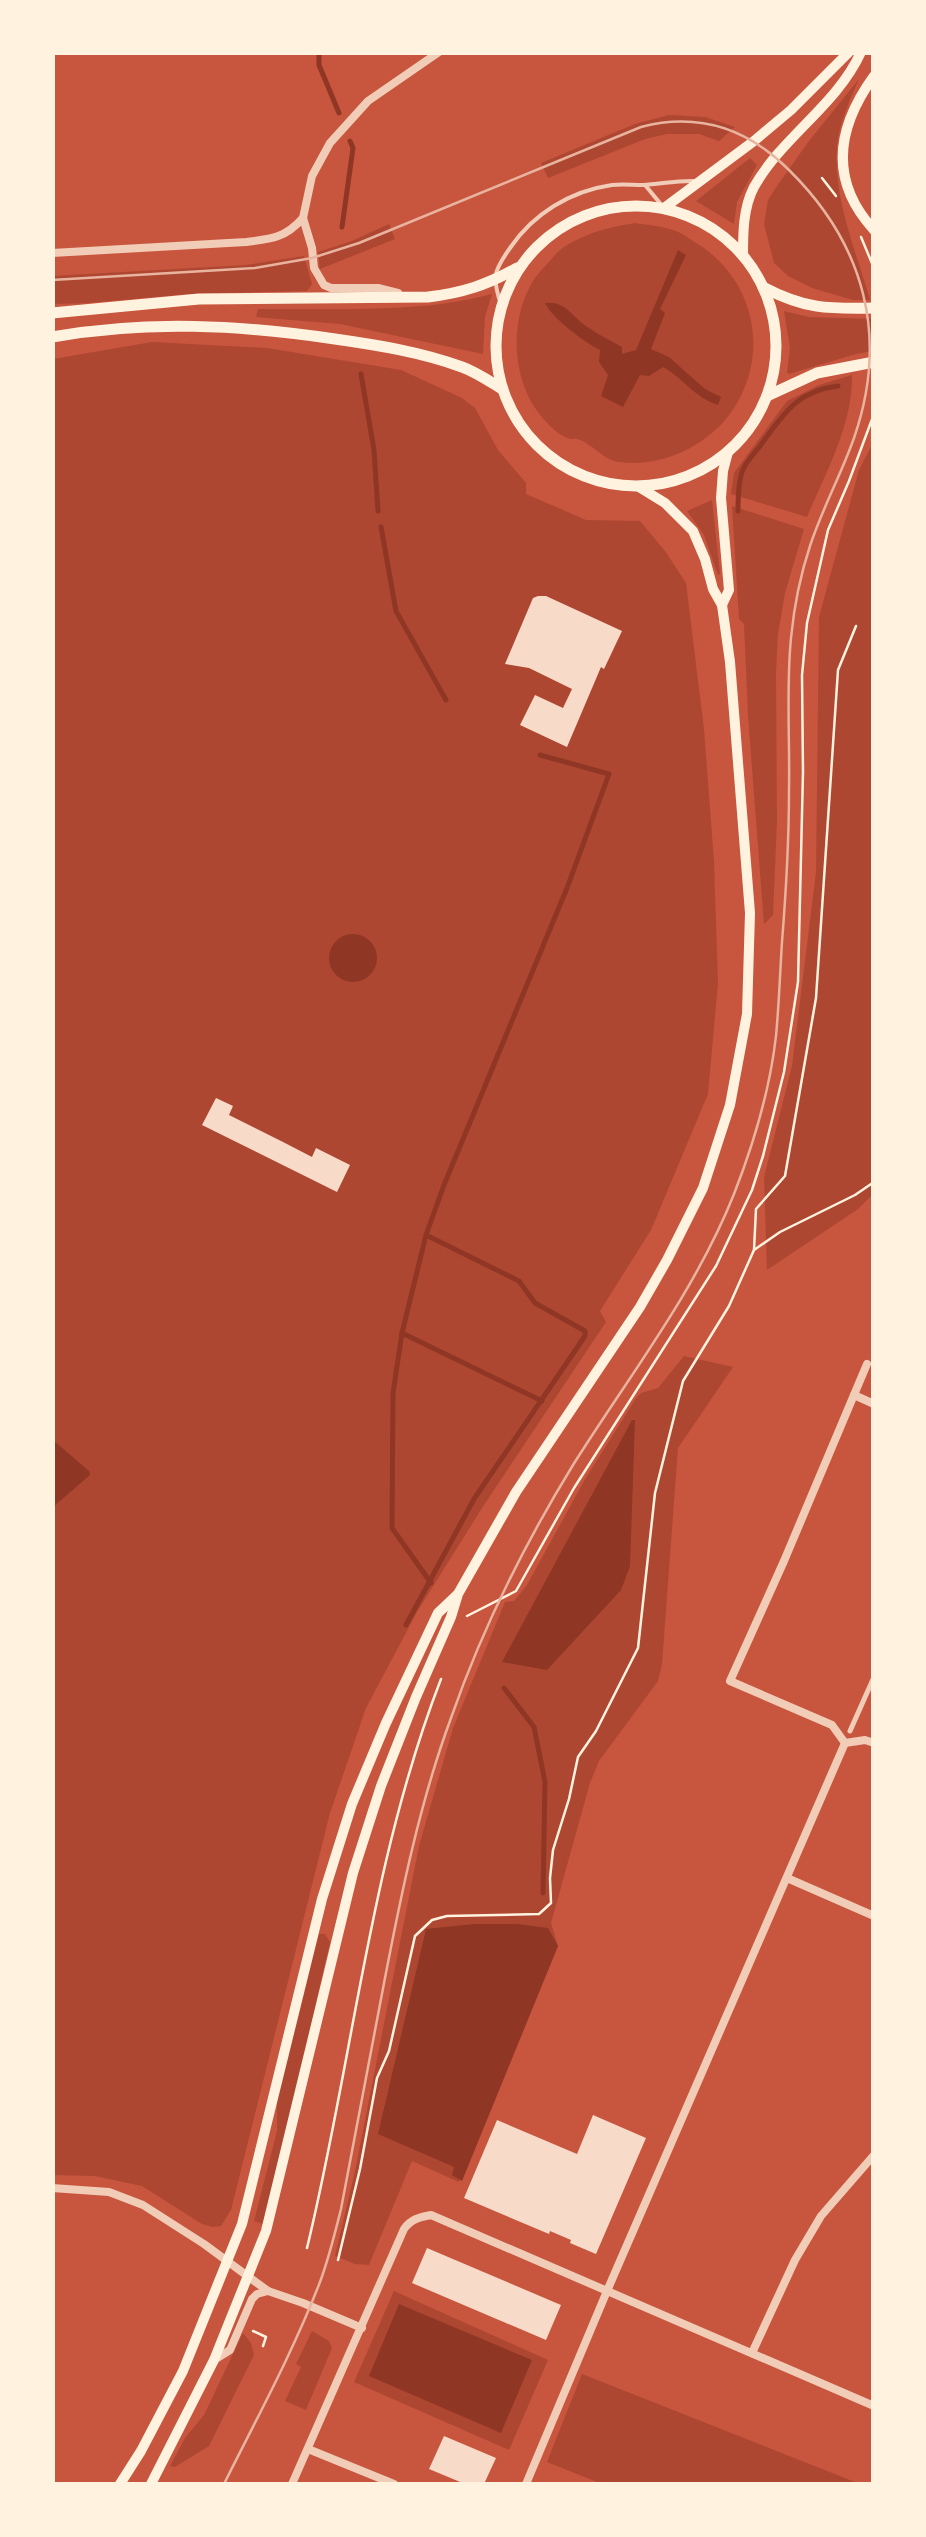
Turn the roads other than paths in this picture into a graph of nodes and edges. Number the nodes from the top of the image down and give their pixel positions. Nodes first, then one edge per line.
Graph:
1 (439, 52) edge
2 (849, 52) edge
3 (861, 52) edge
4 (874, 76) edge
5 (701, 182) junction
6 (644, 185) junction
7 (664, 208) junction
8 (303, 218) junction
9 (874, 230) edge
10 (52, 252) edge
11 (743, 256) junction
12 (520, 266) junction
13 (494, 281) junction
14 (763, 287) junction
15 (417, 298) junction
16 (502, 304) junction
17 (874, 308) edge
18 (52, 312) edge
19 (52, 336) edge
20 (874, 362) edge
21 (502, 388) junction
22 (767, 396) junction
23 (728, 452) junction
24 (639, 486) junction
25 (722, 605) junction
26 (866, 1364) dead end
27 (854, 1395) junction
28 (874, 1404) edge
29 (458, 1594) junction
30 (874, 1678) edge
31 (850, 1731) dead end
32 (845, 1743) junction
33 (874, 1744) edge
34 (788, 1878) junction
35 (874, 1916) edge
36 (874, 2155) edge
37 (52, 2188) edge
38 (228, 2262) junction
39 (248, 2277) junction
40 (268, 2291) junction
41 (607, 2291) junction
42 (362, 2328) junction
43 (752, 2353) junction
44 (214, 2360) junction
45 (874, 2406) edge
46 (308, 2449) junction
47 (120, 2484) edge
48 (151, 2484) edge
49 (292, 2484) edge
50 (394, 2484) edge
51 (526, 2484) edge

1 - 8 street
2 - 5 main road
3 - 11 main road
4 - 9 main road
5 - 6 lane
5 - 7 main road
6 - 7 lane
6 - 13 lane
7 - 11 main road
7 - 12 main road
8 - 10 street
8 - 15 street
11 - 14 main road
12 - 13 main road
12 - 16 main road
13 - 15 main road
13 - 16 lane
14 - 17 main road
14 - 22 main road
15 - 18 main road
16 - 21 main road
19 - 21 main road
20 - 22 main road
21 - 24 main road
22 - 23 main road
23 - 24 main road
23 - 25 main road
24 - 25 main road
25 - 29 main road
26 - 27 street
27 - 28 street
27 - 32 street
29 - 38 main road
29 - 39 main road
30 - 31 street
32 - 33 street
32 - 34 street
34 - 35 street
34 - 41 street
36 - 43 street
37 - 38 street
38 - 39 street
38 - 47 main road
39 - 40 street
39 - 44 main road
40 - 42 street
40 - 44 street
41 - 42 street
41 - 43 street
41 - 51 street
42 - 46 street
43 - 45 street
44 - 48 main road
46 - 49 street
46 - 50 street

